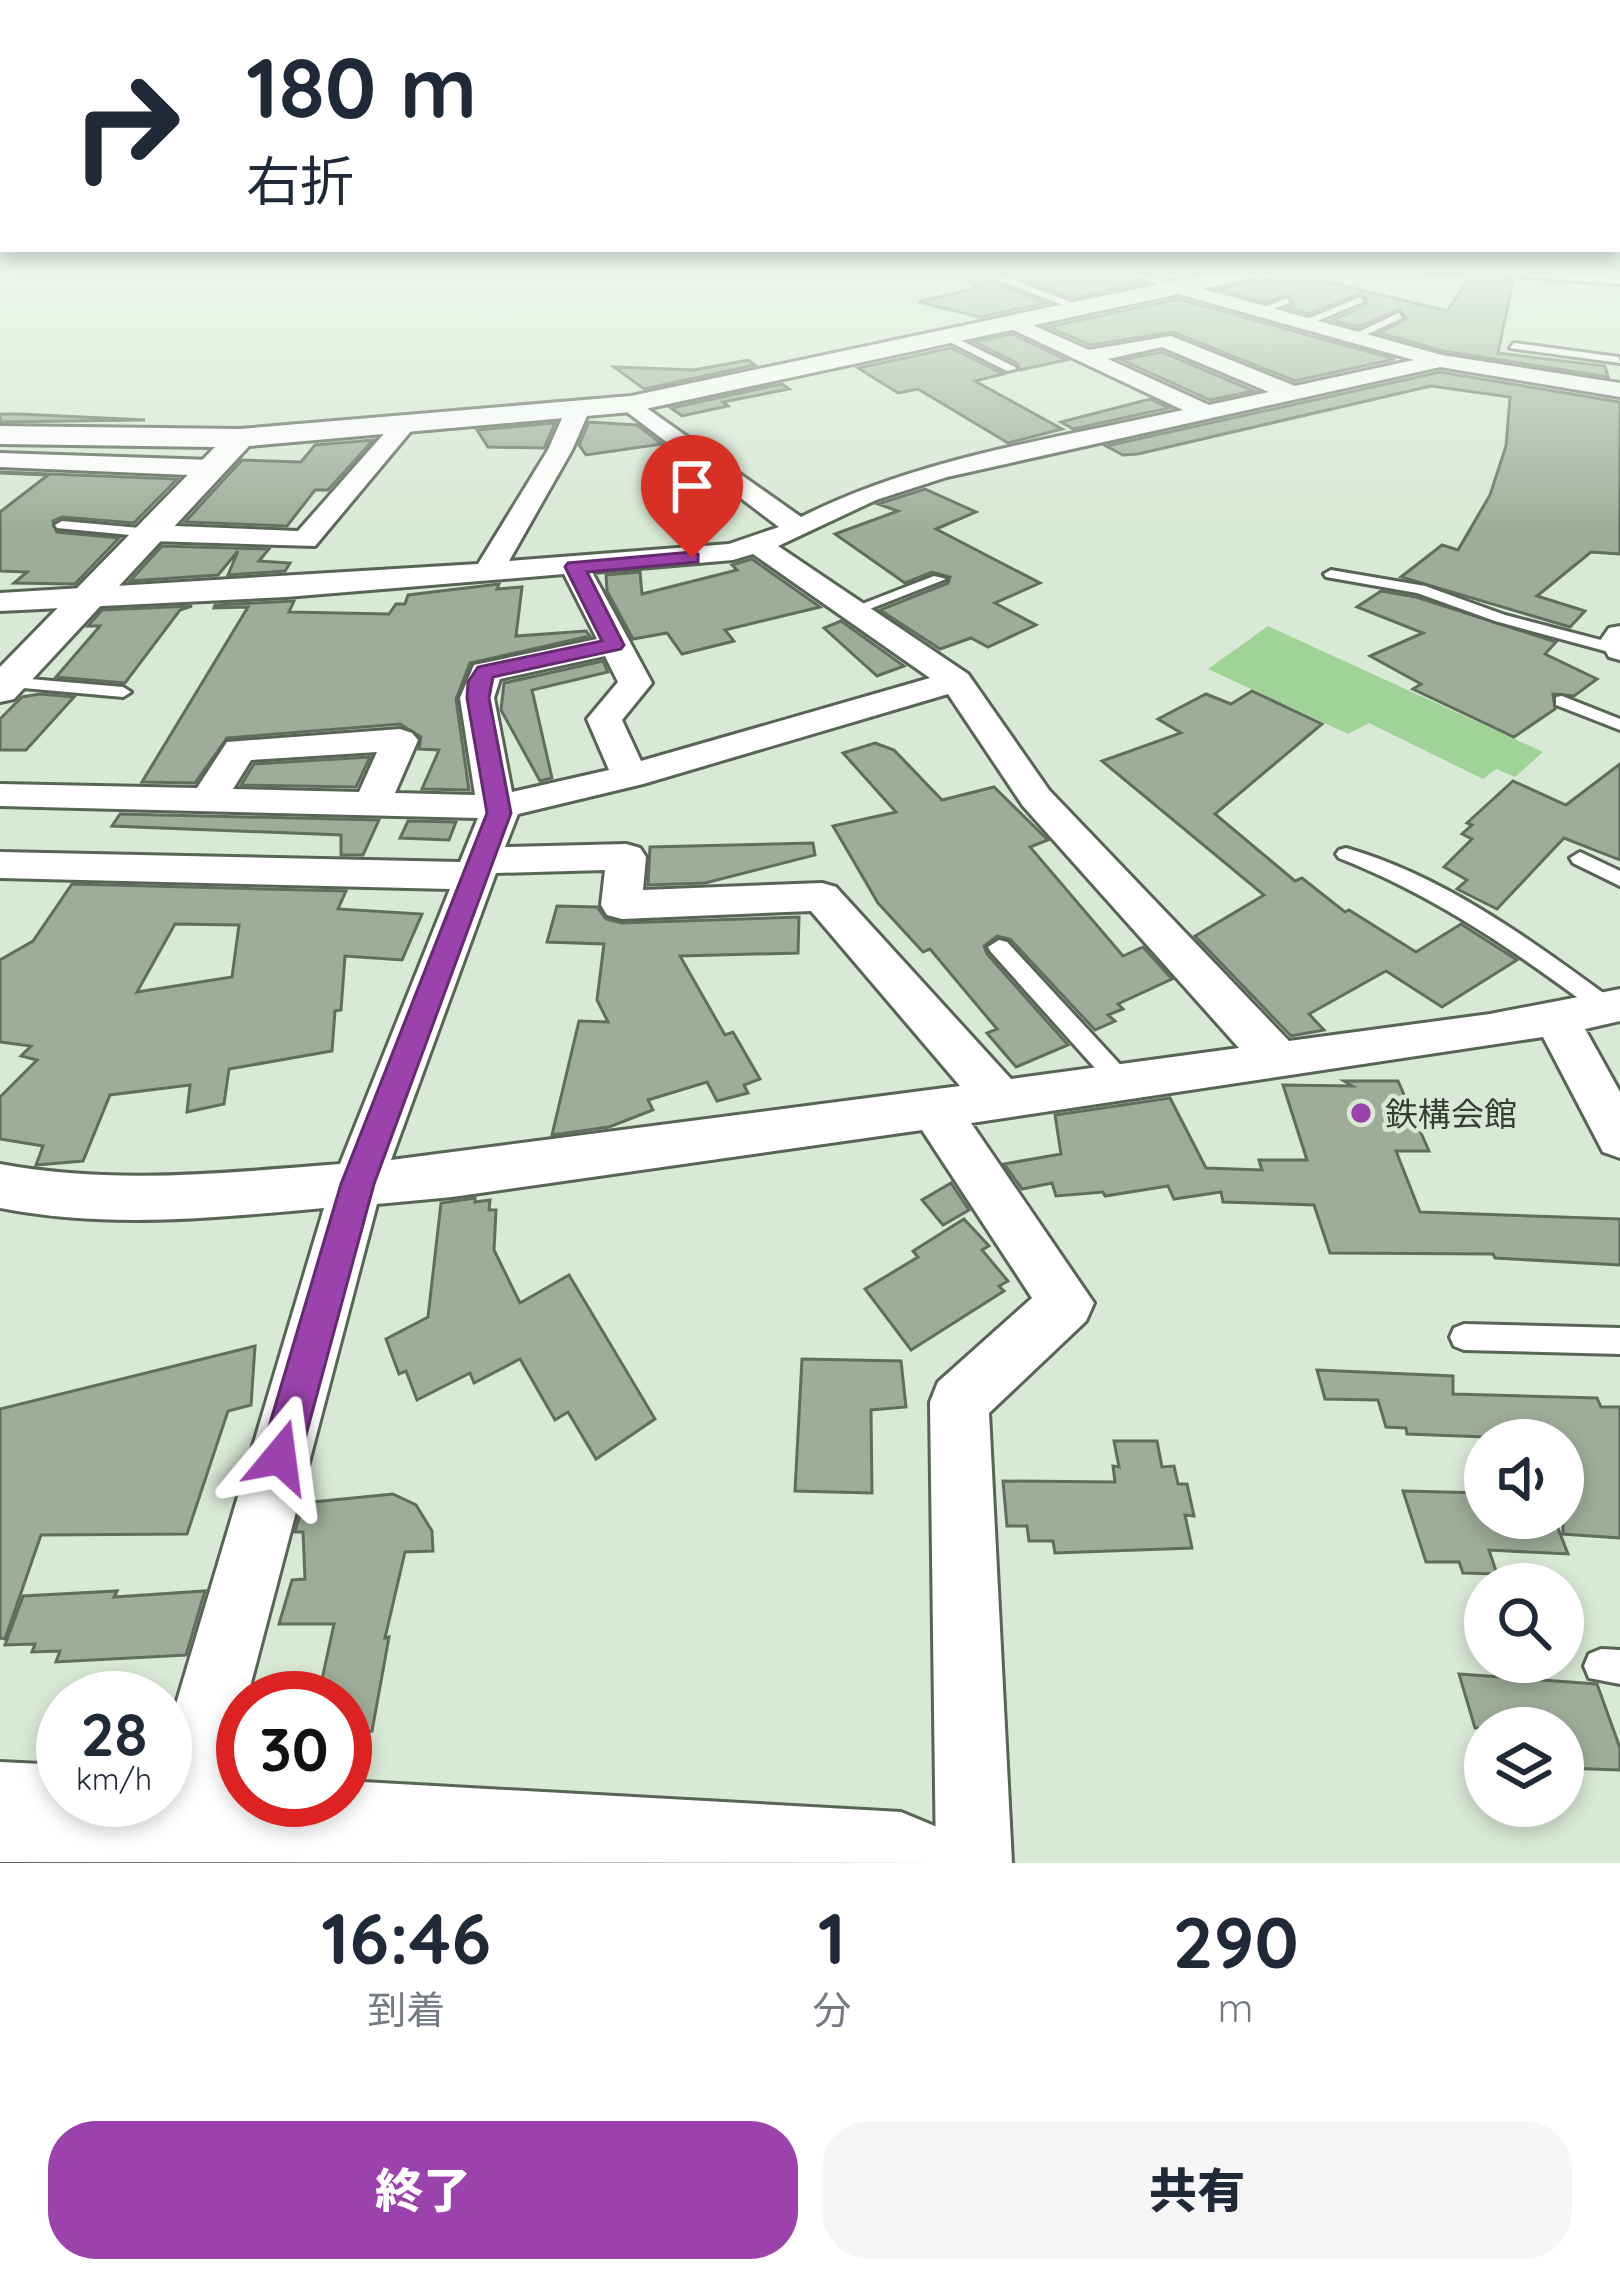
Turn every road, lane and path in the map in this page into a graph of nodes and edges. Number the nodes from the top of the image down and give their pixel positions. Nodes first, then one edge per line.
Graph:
1 (852, 357) edge
2 (987, 357) edge
3 (1087, 357) edge
4 (1205, 357) edge
5 (1425, 357) edge
6 (1439, 361) junction
7 (1011, 369) dead end
8 (1620, 390) edge
9 (1289, 392) junction
10 (631, 404) junction
11 (578, 409) junction
12 (1205, 412) junction
13 (404, 425) junction
14 (240, 437) junction
15 (1, 442) edge
16 (212, 468) junction
17 (62, 525) dead end
18 (799, 529) junction
19 (151, 533) junction
20 (758, 545) junction
21 (575, 567) junction
22 (488, 572) junction
23 (1331, 574) dead end
24 (939, 579) dead end
25 (86, 599) junction
26 (0, 602) edge
27 (852, 611) junction
28 (1620, 635) edge
29 (614, 645) junction
30 (1620, 650) edge
31 (956, 681) junction
32 (4, 686) edge
33 (123, 692) dead end
34 (1562, 701) dead end
35 (1620, 725) edge
36 (630, 776) junction
37 (0, 795) edge
38 (208, 799) junction
39 (373, 802) junction
40 (496, 807) junction
41 (1346, 854) dead end
42 (1580, 858) dead end
43 (0, 865) edge
44 (477, 868) junction
45 (1620, 878) edge
46 (998, 946) dead end
47 (1614, 1007) edge
48 (1555, 1016) junction
49 (1277, 1059) junction
50 (1120, 1080) junction
51 (1000, 1099) junction
52 (934, 1108) junction
53 (1620, 1138) edge
54 (357, 1184) junction
55 (0, 1186) edge
56 (1464, 1337) dead end
57 (1620, 1341) edge
58 (192, 1771) edge
59 (0, 1812) edge
60 (36, 1814) edge
61 (192, 1822) edge
62 (901, 1863) edge
63 (974, 1863) edge

1 - 10 street
2 - 7 lane
3 - 12 street
4 - 9 street
5 - 6 street
6 - 8 street
6 - 9 street
9 - 12 street
10 - 11 street
10 - 18 street
11 - 13 street
11 - 22 street
12 - 18 street
13 - 14 street
13 - 19 street
14 - 15 street
14 - 16 street
15 - 16 street
16 - 19 street
17 - 19 lane
18 - 20 street
19 - 25 street
20 - 21 street
20 - 27 street
21 - 22 street
21 - 29 street
22 - 25 street
23 - 30 lane
24 - 27 lane
25 - 26 street
25 - 32 street
27 - 31 street
28 - 30 street
29 - 36 street
29 - 40 street
31 - 36 street
31 - 49 street
32 - 33 lane
34 - 35 lane
36 - 40 street
37 - 38 street
38 - 39 street
38 - 39 street
39 - 40 street
40 - 44 street
41 - 47 lane
42 - 45 lane
43 - 44 street
44 - 51 street
44 - 54 street
46 - 50 lane
47 - 48 street
48 - 49 street
48 - 53 street
49 - 50 street
50 - 51 street
51 - 52 street
52 - 54 street
52 - 63 street
54 - 55 street
54 - 58 street
56 - 57 lane
59 - 60 main road
61 - 62 main road

